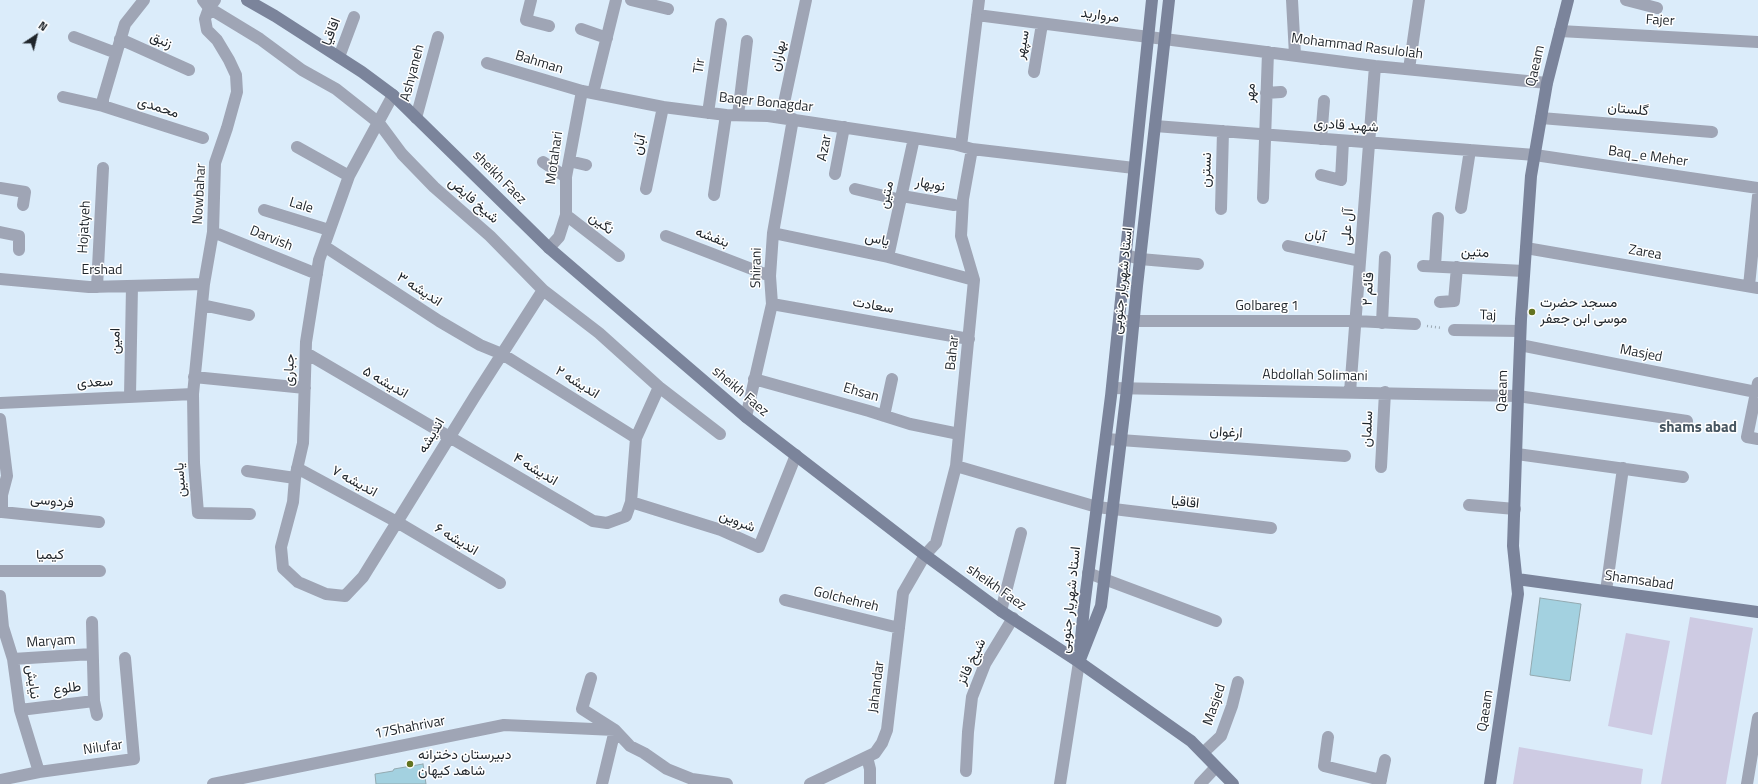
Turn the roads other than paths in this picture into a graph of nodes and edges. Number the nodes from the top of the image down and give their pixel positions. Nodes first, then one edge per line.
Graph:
1 (144, 0) edge
2 (247, 0) edge
3 (531, 0) edge
4 (616, 0) edge
5 (631, 0) edge
6 (806, 0) edge
7 (979, 0) edge
8 (1152, 0) edge
9 (1168, 0) edge
10 (1292, 0) edge
11 (1419, 0) edge
12 (1568, 0) edge
13 (1626, 0) edge
14 (209, 3) edge
15 (668, 8) dead end
16 (1657, 8) dead end
17 (977, 15) junction
18 (354, 17) dead end
19 (721, 24) dead end
20 (1042, 24) junction
21 (549, 26) dead end
22 (580, 29) dead end
23 (1560, 31) junction
24 (74, 37) dead end
25 (438, 37) dead end
26 (607, 38) junction
27 (1148, 38) junction
28 (120, 39) junction
29 (1164, 39) junction
30 (747, 42) dead end
31 (1758, 42) edge
32 (1268, 52) junction
33 (116, 53) junction
34 (1295, 55) junction
35 (339, 57) junction
36 (487, 63) dead end
37 (1375, 66) junction
38 (1409, 69) junction
39 (189, 70) dead end
40 (1034, 72) dead end
41 (1547, 83) junction
42 (587, 92) junction
43 (1281, 92) dead end
44 (1266, 93) junction
45 (393, 95) junction
46 (63, 97) dead end
47 (1324, 101) dead end
48 (103, 106) junction
49 (663, 107) junction
50 (708, 113) junction
51 (732, 115) junction
52 (416, 118) junction
53 (787, 118) junction
54 (1541, 118) junction
55 (379, 123) junction
56 (1154, 126) junction
57 (844, 127) junction
58 (1224, 131) junction
59 (1712, 132) dead end
60 (1265, 134) junction
61 (203, 138) dead end
62 (914, 138) junction
63 (1321, 139) junction
64 (1343, 140) junction
65 (1369, 143) junction
66 (297, 147) dead end
67 (967, 147) junction
68 (1470, 150) junction
69 (1535, 155) junction
70 (569, 161) junction
71 (543, 162) dead end
72 (586, 165) dead end
73 (103, 168) dead end
74 (1134, 168) junction
75 (835, 174) dead end
76 (1321, 175) dead end
77 (349, 176) junction
78 (566, 177) junction
79 (0, 188) edge
80 (1758, 188) edge
81 (854, 189) dead end
82 (646, 190) dead end
83 (714, 195) dead end
84 (1758, 196) edge
85 (902, 198) junction
86 (1263, 198) dead end
87 (954, 204) dead end
88 (23, 205) dead end
89 (1461, 208) dead end
90 (1221, 209) dead end
91 (264, 210) dead end
92 (566, 215) junction
93 (1438, 218) dead end
94 (329, 230) junction
95 (0, 232) edge
96 (213, 232) junction
97 (773, 233) junction
98 (666, 236) dead end
99 (324, 246) junction
100 (1288, 246) dead end
101 (549, 248) junction
102 (1526, 248) junction
103 (1755, 248) edge
104 (19, 250) dead end
105 (1126, 255) junction
106 (618, 256) dead end
107 (888, 257) junction
108 (1385, 257) dead end
109 (1140, 259) junction
110 (1360, 261) junction
111 (1198, 264) dead end
112 (1457, 267) junction
113 (1524, 271) junction
114 (317, 274) junction
115 (770, 276) junction
116 (0, 279) edge
117 (974, 280) junction
118 (204, 284) junction
119 (132, 286) junction
120 (97, 287) junction
121 (1754, 287) edge
122 (543, 290) junction
123 (1440, 302) dead end
124 (772, 304) junction
125 (202, 305) junction
126 (249, 315) dead end
127 (1119, 321) junction
128 (1356, 321) junction
129 (1134, 322) junction
130 (1382, 323) junction
131 (1415, 324) road end
132 (1454, 330) road end
133 (1520, 331) junction
134 (969, 339) junction
135 (1520, 345) junction
136 (306, 354) junction
137 (502, 354) junction
138 (194, 377) junction
139 (754, 379) junction
140 (892, 379) dead end
141 (659, 387) junction
142 (305, 388) junction
143 (1112, 388) junction
144 (1757, 388) edge
145 (1127, 389) junction
146 (1350, 392) junction
147 (1385, 392) junction
148 (192, 394) junction
149 (130, 396) junction
150 (1518, 396) junction
151 (0, 403) edge
152 (746, 416) junction
153 (884, 416) junction
154 (0, 419) edge
155 (1687, 421) dead end
156 (720, 434) dead end
157 (959, 434) junction
158 (450, 436) junction
159 (636, 438) junction
160 (1752, 438) edge
161 (1106, 439) junction
162 (1121, 441) junction
163 (1517, 454) junction
164 (796, 455) junction
165 (1344, 456) dead end
166 (956, 466) junction
167 (1381, 467) dead end
168 (1622, 468) junction
169 (247, 471) dead end
170 (296, 473) junction
171 (1683, 478) dead end
172 (631, 502) junction
173 (1469, 505) dead end
174 (1097, 507) junction
175 (1515, 509) junction
176 (1112, 510) junction
177 (1, 512) edge
178 (250, 514) dead end
179 (99, 522) dead end
180 (397, 522) junction
181 (1271, 528) dead end
182 (1021, 533) dead end
183 (925, 555) junction
184 (0, 571) edge
185 (100, 571) dead end
186 (1088, 573) junction
187 (1517, 579) junction
188 (1104, 580) junction
189 (500, 583) dead end
190 (1606, 591) junction
191 (0, 596) edge
192 (345, 596) joint
193 (786, 600) dead end
194 (1001, 611) junction
195 (1758, 612) edge
196 (1013, 618) junction
197 (1216, 621) dead end
198 (92, 622) dead end
199 (899, 628) junction
200 (2, 631) edge
201 (92, 654) junction
202 (125, 658) dead end
203 (13, 659) junction
204 (1079, 662) junction
205 (591, 678) dead end
206 (1238, 682) dead end
207 (94, 701) junction
208 (20, 710) junction
209 (97, 714) dead end
210 (1758, 718) edge
211 (615, 730) junction
212 (1328, 737) dead end
213 (1203, 753) junction
214 (866, 758) junction
215 (1385, 760) dead end
216 (1216, 767) junction
217 (966, 771) dead end
218 (39, 772) junction
219 (0, 780) edge
220 (1380, 782) edge
221 (1751, 782) edge
222 (213, 784) edge
223 (602, 784) edge
224 (727, 784) edge
225 (810, 784) edge
226 (870, 784) edge
227 (1060, 784) edge
228 (1200, 784) edge
229 (1233, 784) edge
230 (1490, 784) edge

1 - 28 street
2 - 35 street, sheikh Faez
3 - 21 street
4 - 26 street, Motahari
5 - 15 street
6 - 53 street, بهاران
7 - 17 street
8 - 27 street, استاد شهریار جنوبی
9 - 29 street, استاد شهریار جنوبی
10 - 34 street
11 - 38 street
12 - 23 street, Qaeam
13 - 16 street
14 - 55 street, شیخ فایض
14 - 96 street, Nowbahar
17 - 20 street, مروارید
17 - 67 street
18 - 35 street, اقاقیا
19 - 50 street, Tir
20 - 27 street, مروارید
20 - 40 street, سپهر
22 - 26 street
23 - 31 street, Fajer
23 - 41 street, Qaeam
24 - 33 street
25 - 52 street, Ashyaneh
26 - 42 street, Motahari
27 - 29 street, مروارید
27 - 74 street, استاد شهریار جنوبی
28 - 33 street
28 - 39 street, زنبق
29 - 32 street, Mohammad Rasulolah
29 - 56 street, استاد شهریار جنوبی
30 - 51 street
32 - 34 street, Mohammad Rasulolah
32 - 44 street, مهر
33 - 48 street
34 - 37 street, Mohammad Rasulolah
35 - 45 street, sheikh Faez
36 - 42 street, Bahman
37 - 38 street, Mohammad Rasulolah
37 - 65 street, آل علی
38 - 41 street, Mohammad Rasulolah
41 - 54 street, Qaeam
42 - 49 street, Baqer Bonagdar
42 - 70 street, Motahari
43 - 44 street
44 - 60 street, مهر
45 - 52 street, sheikh Faez
45 - 55 street, جباری
46 - 48 street, محمدی
47 - 63 street
48 - 61 street, محمدی
49 - 50 street, Baqer Bonagdar
49 - 82 street, آبان
50 - 51 street, Baqer Bonagdar
51 - 53 street, Baqer Bonagdar
51 - 83 street
52 - 101 street, sheikh Faez
53 - 57 street, Baqer Bonagdar
53 - 97 street, Shirani
54 - 59 street, گلستان
54 - 69 street, Qaeam
55 - 77 street, جباری
55 - 122 street, شیخ فایض
56 - 58 street, شهید قادری
56 - 109 street, استاد شهریار جنوبی
57 - 62 street, Baqer Bonagdar
57 - 75 street, Azar
58 - 60 street, شهید قادری
58 - 90 street, نسترن
60 - 63 street, شهید قادری
60 - 86 street, مهر
62 - 67 street, Baqer Bonagdar
62 - 85 street, متین
63 - 64 street, شهید قادری
64 - 65 street, شهید قادری
64 - 76 street
65 - 68 street, شهید قادری
65 - 110 street, آل علی
66 - 77 street
67 - 74 street, Baqer Bonagdar
67 - 117 street, Bahar
68 - 69 street, شهید قادری
68 - 89 street
69 - 80 street, Baq_e Meher
69 - 102 street, Qaeam
70 - 72 street
70 - 78 street, Motahari
71 - 78 street
73 - 120 street, Hojatyeh
74 - 105 street, استاد شهریار جنوبی
77 - 94 street, جباری
78 - 92 street, Motahari
79 - 88 street
81 - 85 street, نوبهار
84 - 103 street
85 - 87 street, نوبهار
85 - 107 street, متین
91 - 94 street, Lale
92 - 101 street, Motahari
92 - 106 street, نگین
93 - 112 street, متین
94 - 99 street, جباری
95 - 104 street
96 - 114 street, Darvish
96 - 118 street, Nowbahar
97 - 107 street, یاس
97 - 115 street, Shirani
98 - 115 street, بنفشه
99 - 114 street, جباری
99 - 137 street, اندیشه ۳
100 - 110 street, آبان
101 - 152 street, sheikh Faez
102 - 113 street, Qaeam
102 - 121 street, Zarea
103 - 121 street
105 - 109 street
105 - 127 street, استاد شهریار جنوبی
107 - 117 street, یاس
108 - 130 street, قائم ۲
109 - 111 street
109 - 129 street, استاد شهریار جنوبی
110 - 128 street, آل علی
112 - 113 street, متین
112 - 123 street
113 - 133 street, Qaeam
114 - 136 street, جباری
115 - 124 street, Shirani
116 - 120 street, Ershad
117 - 134 street, Bahar
118 - 119 street, Ershad
118 - 125 street, Nowbahar
119 - 120 street, Ershad
119 - 149 street, امین
122 - 137 street, اندیشه
122 - 141 street, شیخ فایض
124 - 134 street, سعادت
124 - 139 street, Shirani
125 - 126 street
125 - 138 street, Nowbahar
127 - 129 street, Golbareg 1
127 - 143 street, استاد شهریار جنوبی
128 - 129 street, Golbareg 1
128 - 130 street, Golbareg 1
128 - 146 street, آل علی
129 - 145 street, استاد شهریار جنوبی
130 - 131 street, Golbareg 1
132 - 133 street, Taj
133 - 135 street, Qaeam
134 - 157 street, Bahar
135 - 144 street, Masjed
135 - 150 street, Qaeam
136 - 142 street, جباری
136 - 158 street, اندیشه ۵
137 - 158 street, اندیشه
137 - 159 street, اندیشه ۲
138 - 142 street
138 - 148 street, Nowbahar
139 - 152 street, Shirani
139 - 153 street, Ehsan
140 - 153 street
141 - 156 street, شیخ فایض
141 - 159 street
142 - 170 street, جباری
143 - 145 street, Abdollah Solimani
143 - 161 street, استاد شهریار جنوبی
144 - 160 street
145 - 146 street, Abdollah Solimani
145 - 162 street, استاد شهریار جنوبی
146 - 147 street, Abdollah Solimani
147 - 150 street, Abdollah Solimani
147 - 167 street, سلمان
148 - 149 street, سعدی
148 - 178 street, یاسین
149 - 151 street, سعدی
150 - 155 street, Abdollah Solimani
150 - 163 street, Qaeam
152 - 164 street, sheikh Faez
153 - 157 street, Ehsan
154 - 177 street
157 - 166 street, Bahar
158 - 172 street, اندیشه ۴
158 - 180 street, اندیشه
159 - 172 street
161 - 162 street, ارغوان
161 - 174 street, استاد شهریار جنوبی
162 - 165 street, ارغوان
162 - 176 street, استاد شهریار جنوبی
163 - 168 street
163 - 175 street, Qaeam
164 - 172 street, شروین
164 - 183 street, sheikh Faez
166 - 174 street, اقاقیا
166 - 183 street, Bahar
168 - 171 street
168 - 190 street
169 - 170 street
170 - 180 street, اندیشه ۷
170 - 192 street, جباری
173 - 175 street
174 - 176 street, اقاقیا
174 - 186 street, استاد شهریار جنوبی
175 - 187 street, Qaeam
176 - 181 street, اقاقیا
176 - 188 street, استاد شهریار جنوبی
177 - 179 street, فردوسی
180 - 189 street, اندیشه ۶
180 - 192 street, اندیشه
182 - 194 street
183 - 194 street, sheikh Faez
183 - 199 street, Jahandar
184 - 185 street, کیمیا
186 - 188 street
186 - 204 street, استاد شهریار جنوبی
187 - 190 street, Shamsabad
187 - 230 street, Qaeam
188 - 197 street
188 - 204 street, استاد شهریار جنوبی
190 - 195 street, Shamsabad
191 - 200 street, نیایش
193 - 199 street, Golchehreh
194 - 196 street, sheikh Faez
196 - 204 street, sheikh Faez
196 - 217 street, شیخ فائز
198 - 201 street
199 - 214 street, Jahandar
200 - 203 street, نیایش
201 - 203 street, Maryam
201 - 207 street
202 - 218 street, Nilufar
203 - 208 street, نیایش
204 - 213 street, sheikh Faez
204 - 227 street
205 - 211 street
206 - 213 street, Masjed
207 - 208 street, طلوع
207 - 209 street
208 - 218 street, نیایش
210 - 221 street
211 - 222 street, 17Shahrivar
211 - 223 street
211 - 224 street
212 - 220 street
213 - 216 street, sheikh Faez
214 - 225 street, Jahandar
214 - 226 street
215 - 220 street
216 - 228 street
216 - 229 street, sheikh Faez
218 - 219 street, Nilufar

